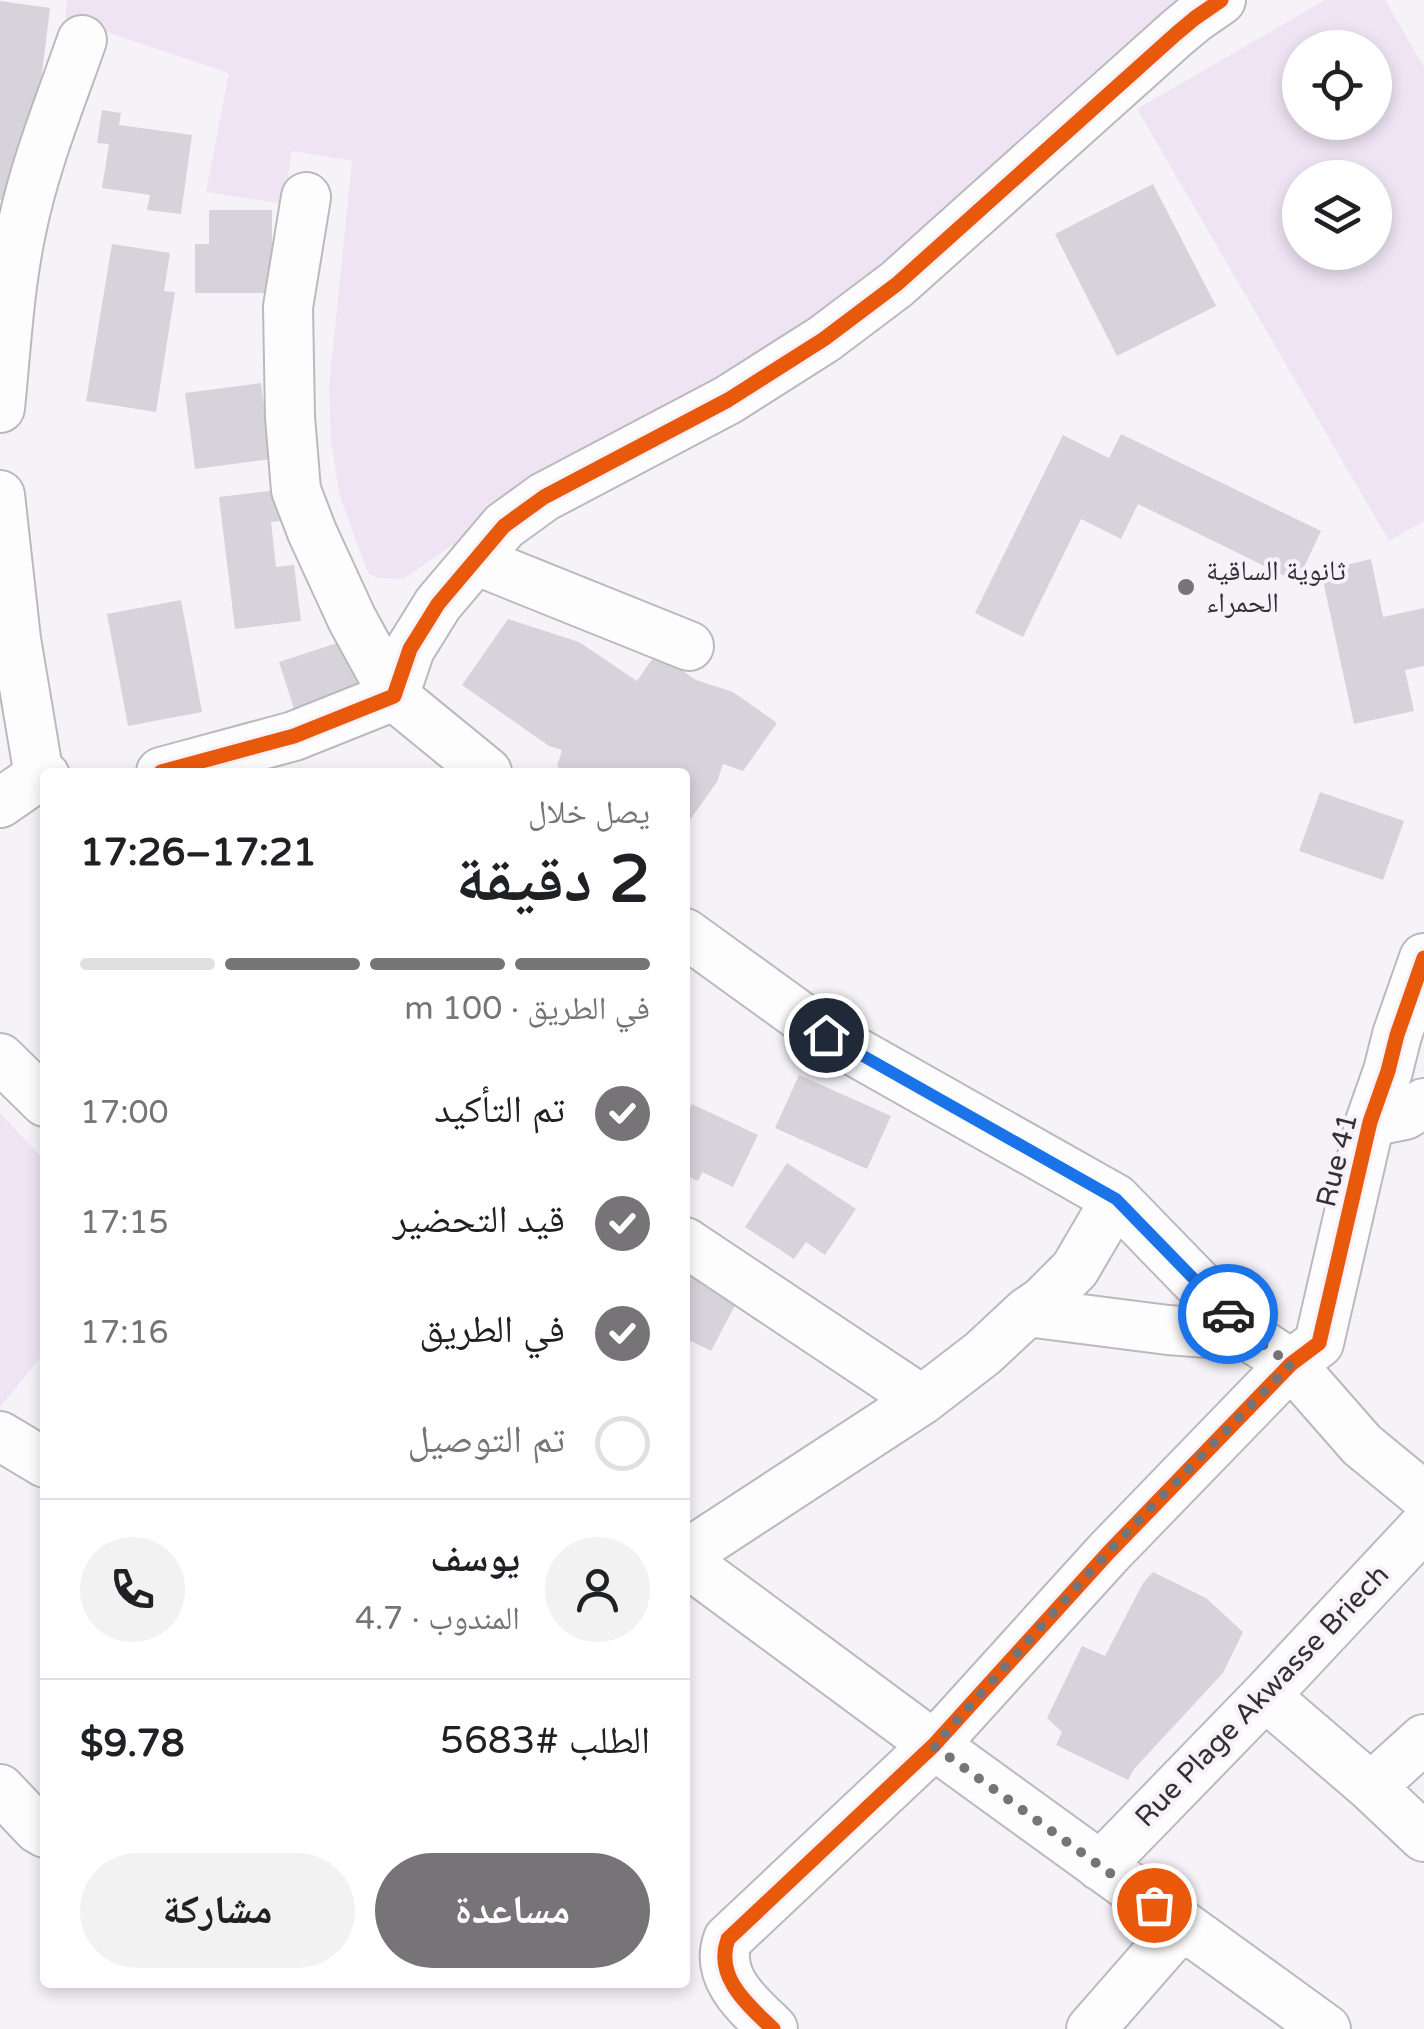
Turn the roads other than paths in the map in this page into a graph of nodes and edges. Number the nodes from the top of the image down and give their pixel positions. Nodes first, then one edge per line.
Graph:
1 (1221, 0) edge
2 (82, 40) dead end
3 (306, 197) dead end
4 (0, 408) edge
5 (0, 495) edge
6 (475, 560) junction
7 (688, 646) dead end
8 (394, 696) junction
9 (40, 768) edge
10 (175, 768) edge
11 (482, 768) edge
12 (40, 777) edge
13 (0, 803) edge
14 (690, 936) edge
15 (1424, 958) edge
16 (0, 1058) edge
17 (40, 1097) edge
18 (1424, 1103) edge
19 (1370, 1122) junction
20 (1116, 1199) junction
21 (690, 1245) edge
22 (1027, 1312) junction
23 (1250, 1336) junction
24 (1291, 1364) junction
25 (922, 1400) junction
26 (0, 1436) edge
27 (40, 1461) edge
28 (1424, 1496) edge
29 (1424, 1526) edge
30 (690, 1555) edge
31 (690, 1562) edge
32 (1266, 1696) junction
33 (1424, 1739) edge
34 (934, 1746) junction
35 (1371, 1787) junction
36 (0, 1789) edge
37 (40, 1830) edge
38 (1424, 1837) edge
39 (1100, 1866) junction
40 (1182, 1925) junction
41 (1318, 2027) edge
42 (774, 2029) edge
43 (1091, 2029) edge

1 - 6 street
2 - 4 street
3 - 8 street
5 - 9 street
6 - 7 street
6 - 8 street
8 - 10 street
8 - 11 street
12 - 13 street
14 - 20 street
15 - 19 street, Rue 41
16 - 17 street
18 - 19 street
19 - 24 street, Rue 41
20 - 22 street
20 - 23 street
21 - 25 street
22 - 23 street
22 - 25 street
23 - 24 street
24 - 28 street
24 - 34 street, Rue 41
25 - 30 street
26 - 27 street
29 - 32 street, Rue Plage Akwasse Briech
31 - 34 street
32 - 35 street
32 - 39 street, Rue Plage Akwasse Briech
33 - 35 street
34 - 39 street
34 - 42 street, Rue 41
35 - 38 street
36 - 37 street
39 - 40 street
40 - 41 street
40 - 43 street

